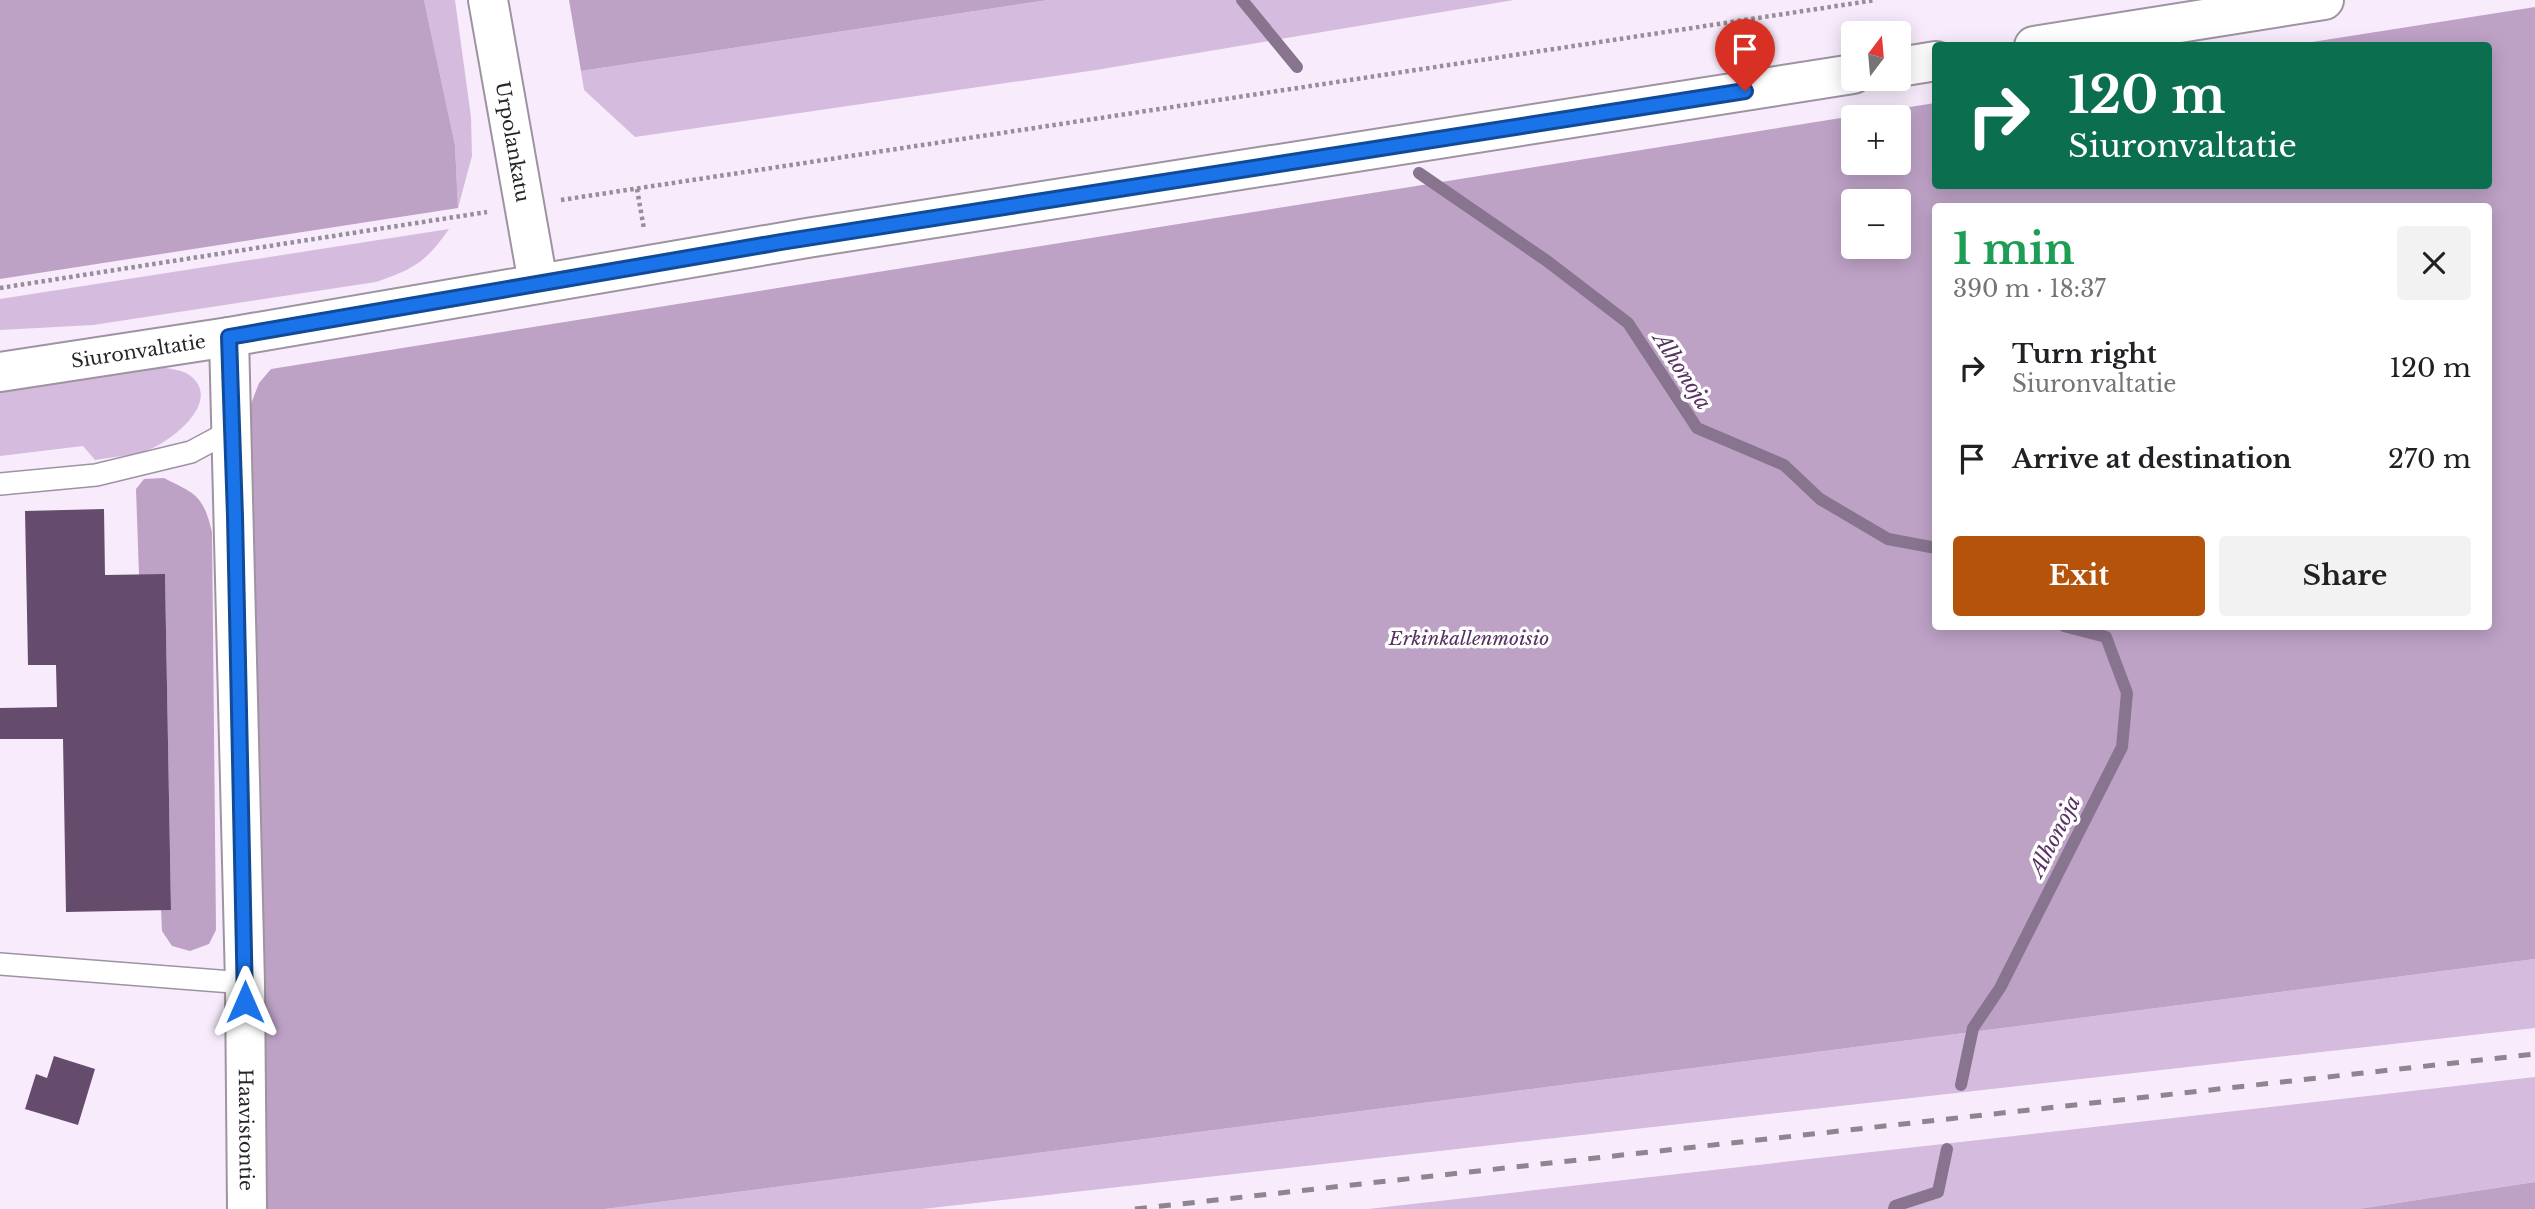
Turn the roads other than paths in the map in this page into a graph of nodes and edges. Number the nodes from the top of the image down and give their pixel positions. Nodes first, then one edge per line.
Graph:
1 (488, 0) edge
2 (2324, 0) edge
3 (2059, 42) edge
4 (1932, 62) edge
5 (1911, 65) edge
6 (1841, 76) edge
7 (538, 283) junction
8 (229, 337) junction
9 (0, 372) edge
10 (232, 430) junction
11 (0, 484) edge
12 (0, 964) edge
13 (246, 983) junction
14 (247, 1203) edge

1 - 7 main road, Urpolankatu
2 - 3 main road
4 - 5 main road
6 - 7 main road, Siuronvaltatie
7 - 8 main road, Siuronvaltatie
8 - 9 main road, Siuronvaltatie
8 - 10 main road, Haavistontie
10 - 11 lane
10 - 13 main road, Haavistontie
12 - 13 lane
13 - 14 main road, Haavistontie

